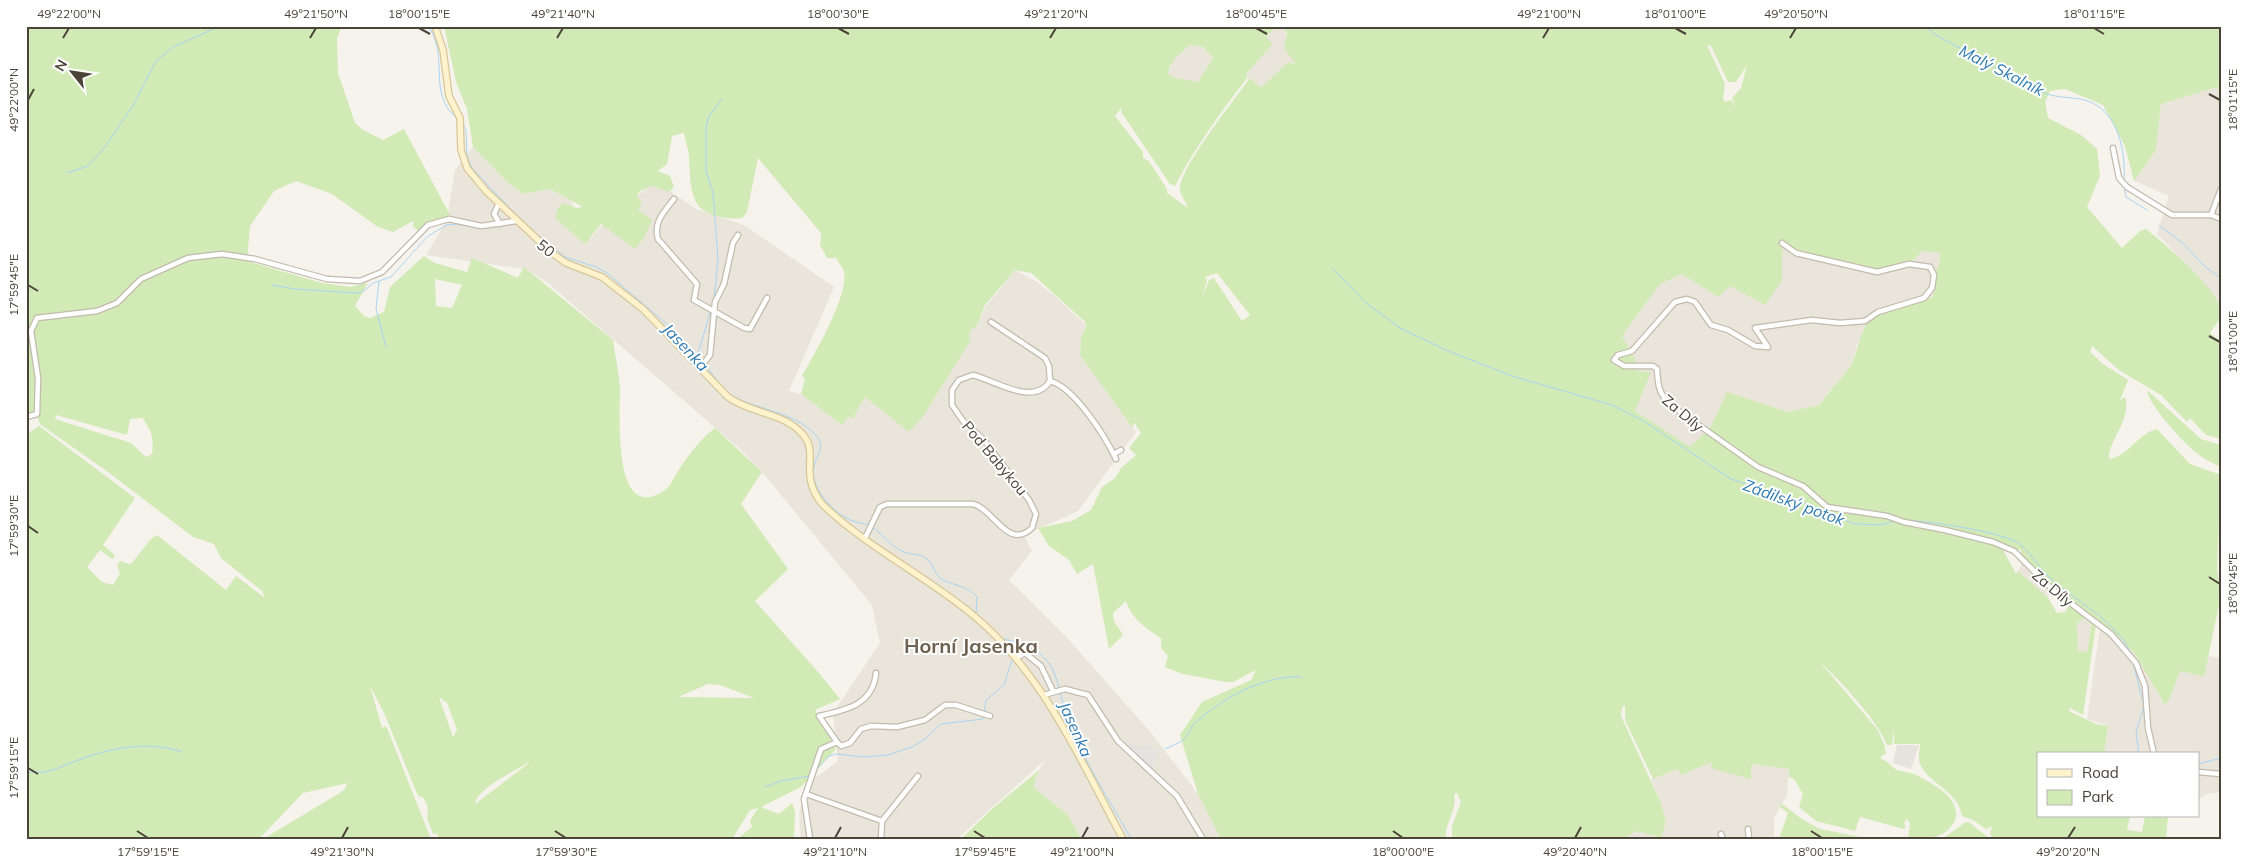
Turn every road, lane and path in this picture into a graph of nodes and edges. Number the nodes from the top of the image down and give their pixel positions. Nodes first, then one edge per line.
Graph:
1 (435, 26) edge
2 (2113, 148) dead end
3 (2221, 189) edge
4 (674, 199) dead end
5 (499, 203) junction
6 (2211, 215) junction
7 (2221, 219) edge
8 (516, 221) junction
9 (500, 224) junction
10 (738, 235) dead end
11 (1782, 243) dead end
12 (767, 298) dead end
13 (713, 310) junction
14 (991, 322) dead end
15 (703, 365) junction
16 (1050, 381) junction
17 (26, 417) edge
18 (1121, 450) dead end
19 (865, 538) junction
20 (1015, 656) junction
21 (876, 673) dead end
22 (1053, 691) junction
23 (1044, 695) junction
24 (990, 716) dead end
25 (837, 742) junction
26 (2154, 752) edge
27 (2200, 772) edge
28 (2221, 774) edge
29 (918, 776) dead end
30 (806, 794) junction
31 (882, 820) junction
32 (1748, 829) dead end
33 (810, 839) edge
34 (881, 839) edge
35 (1123, 839) edge
36 (1204, 839) edge
37 (1749, 839) edge

1 - 5 street, 50
2 - 6 street
3 - 6 street
4 - 13 street
5 - 8 street, 50
5 - 9 street
6 - 7 street
8 - 9 street
8 - 15 street, 50
9 - 17 street
10 - 13 street
11 - 26 street, Za Díly
12 - 13 street
13 - 15 street
14 - 16 street
15 - 19 street, 50
16 - 18 street
16 - 19 street, Pod Babykou
19 - 20 street
20 - 22 street
20 - 23 street
21 - 25 street
22 - 23 street
22 - 36 street
23 - 35 street
24 - 25 street
25 - 30 street
27 - 28 street
29 - 31 street
30 - 31 street
30 - 33 street
31 - 34 street
32 - 37 street

